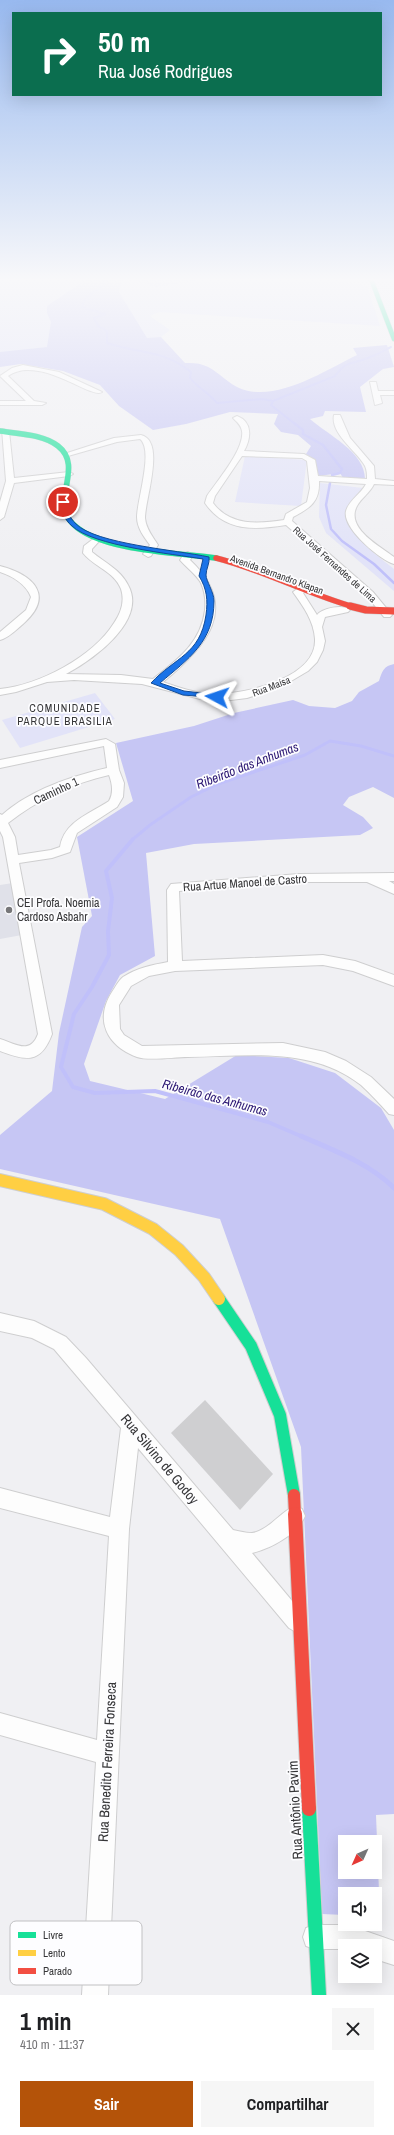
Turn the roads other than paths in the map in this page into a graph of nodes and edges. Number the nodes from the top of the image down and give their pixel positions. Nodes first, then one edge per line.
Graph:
1 (10, 372) edge
2 (54, 372) edge
3 (373, 384) dead end
4 (98, 392) dead end
5 (375, 393) junction
6 (394, 393) edge
7 (378, 402) dead end
8 (0, 403) edge
9 (32, 403) junction
10 (42, 403) dead end
11 (237, 418) dead end
12 (337, 418) dead end
13 (3, 431) edge
14 (48, 440) junction
15 (239, 453) junction
16 (68, 454) junction
17 (69, 474) junction
18 (315, 478) junction
19 (58, 479) junction
20 (10, 481) junction
21 (372, 482) junction
22 (394, 483) edge
23 (0, 517) edge
24 (288, 522) junction
25 (75, 537) dead end
26 (94, 541) junction
27 (149, 552) junction
28 (187, 557) junction
29 (205, 560) junction
30 (394, 561) edge
31 (0, 569) edge
32 (202, 576) junction
33 (301, 590) junction
34 (375, 599) junction
35 (363, 609) junction
36 (344, 610) junction
37 (390, 613) edge
38 (319, 625) junction
39 (0, 637) edge
40 (47, 679) junction
41 (155, 683) junction
42 (0, 692) edge
43 (11, 692) junction
44 (0, 698) edge
45 (0, 764) edge
46 (113, 770) junction
47 (1, 820) edge
48 (12, 860) junction
49 (394, 877) edge
50 (370, 878) junction
51 (394, 889) edge
52 (174, 966) junction
53 (394, 981) edge
54 (0, 1045) edge
55 (394, 1109) edge
56 (0, 1180) edge
57 (0, 1322) edge
58 (130, 1424) junction
59 (0, 1498) edge
60 (295, 1516) junction
61 (119, 1529) junction
62 (229, 1540) junction
63 (299, 1624) junction
64 (0, 1724) edge
65 (108, 1754) junction
66 (99, 1921) edge
67 (316, 1937) junction
68 (394, 1953) edge
69 (96, 1985) edge
70 (95, 1995) edge
71 (319, 1995) edge

1 - 9 street
2 - 4 street
3 - 5 street
5 - 6 street
5 - 7 street
8 - 9 street
9 - 10 street
11 - 15 street
12 - 21 street
13 - 14 street
13 - 20 street
14 - 16 street
14 - 19 street
15 - 18 street, Rua José Fernandes de Lima
15 - 24 street
16 - 17 street, Avenida Bernandro Klapan
16 - 27 street
17 - 19 street
17 - 26 street, Avenida Bernandro Klapan
18 - 21 street
18 - 24 street, Rua José Fernandes de Lima
19 - 20 street
20 - 23 street
21 - 22 street
21 - 30 street
24 - 34 street, Rua José Fernandes de Lima
25 - 26 street, Avenida Bernandro Klapan
26 - 27 street, Avenida Bernandro Klapan
26 - 40 street
27 - 28 street, Avenida Bernandro Klapan
28 - 29 street, Avenida Bernandro Klapan
28 - 32 street
29 - 32 street
29 - 33 street, Avenida Bernandro Klapan
31 - 39 street
32 - 41 street
33 - 35 street, Avenida Bernandro Klapan
33 - 36 street, Avenida Bernandro Klapan
33 - 38 street
34 - 35 street
34 - 37 street, Rua José Fernandes de Lima
35 - 37 street, Avenida Bernandro Klapan
36 - 37 street, Avenida Bernandro Klapan
36 - 38 street
38 - 41 street, Rua Maísa
40 - 41 street, Rua Maísa
40 - 43 street, Rua Maísa
42 - 43 street, Rua Maísa
43 - 44 street
45 - 46 street
46 - 47 street, Caminho 1
46 - 48 street
47 - 48 street
48 - 54 street
49 - 50 street, Rua Artue Manoel de Castro
50 - 51 street, Rua Artue Manoel de Castro
50 - 52 street, Rua Artue Manoel de Castro
52 - 53 street
52 - 55 street
56 - 60 street, Rua Antônio Pavim
57 - 58 street, Rua Silvino de Godoy
58 - 61 street, Rua Benedito Ferreira Fonseca
58 - 62 street, Rua Silvino de Godoy
59 - 61 street
60 - 62 street
60 - 63 street, Rua Antônio Pavim
61 - 65 street, Rua Benedito Ferreira Fonseca
62 - 63 street, Rua Silvino de Godoy
63 - 67 street, Rua Antônio Pavim
64 - 65 street
65 - 66 street, Rua Benedito Ferreira Fonseca
67 - 68 street
67 - 71 street, Rua Antônio Pavim
69 - 70 street, Rua Benedito Ferreira Fonseca

